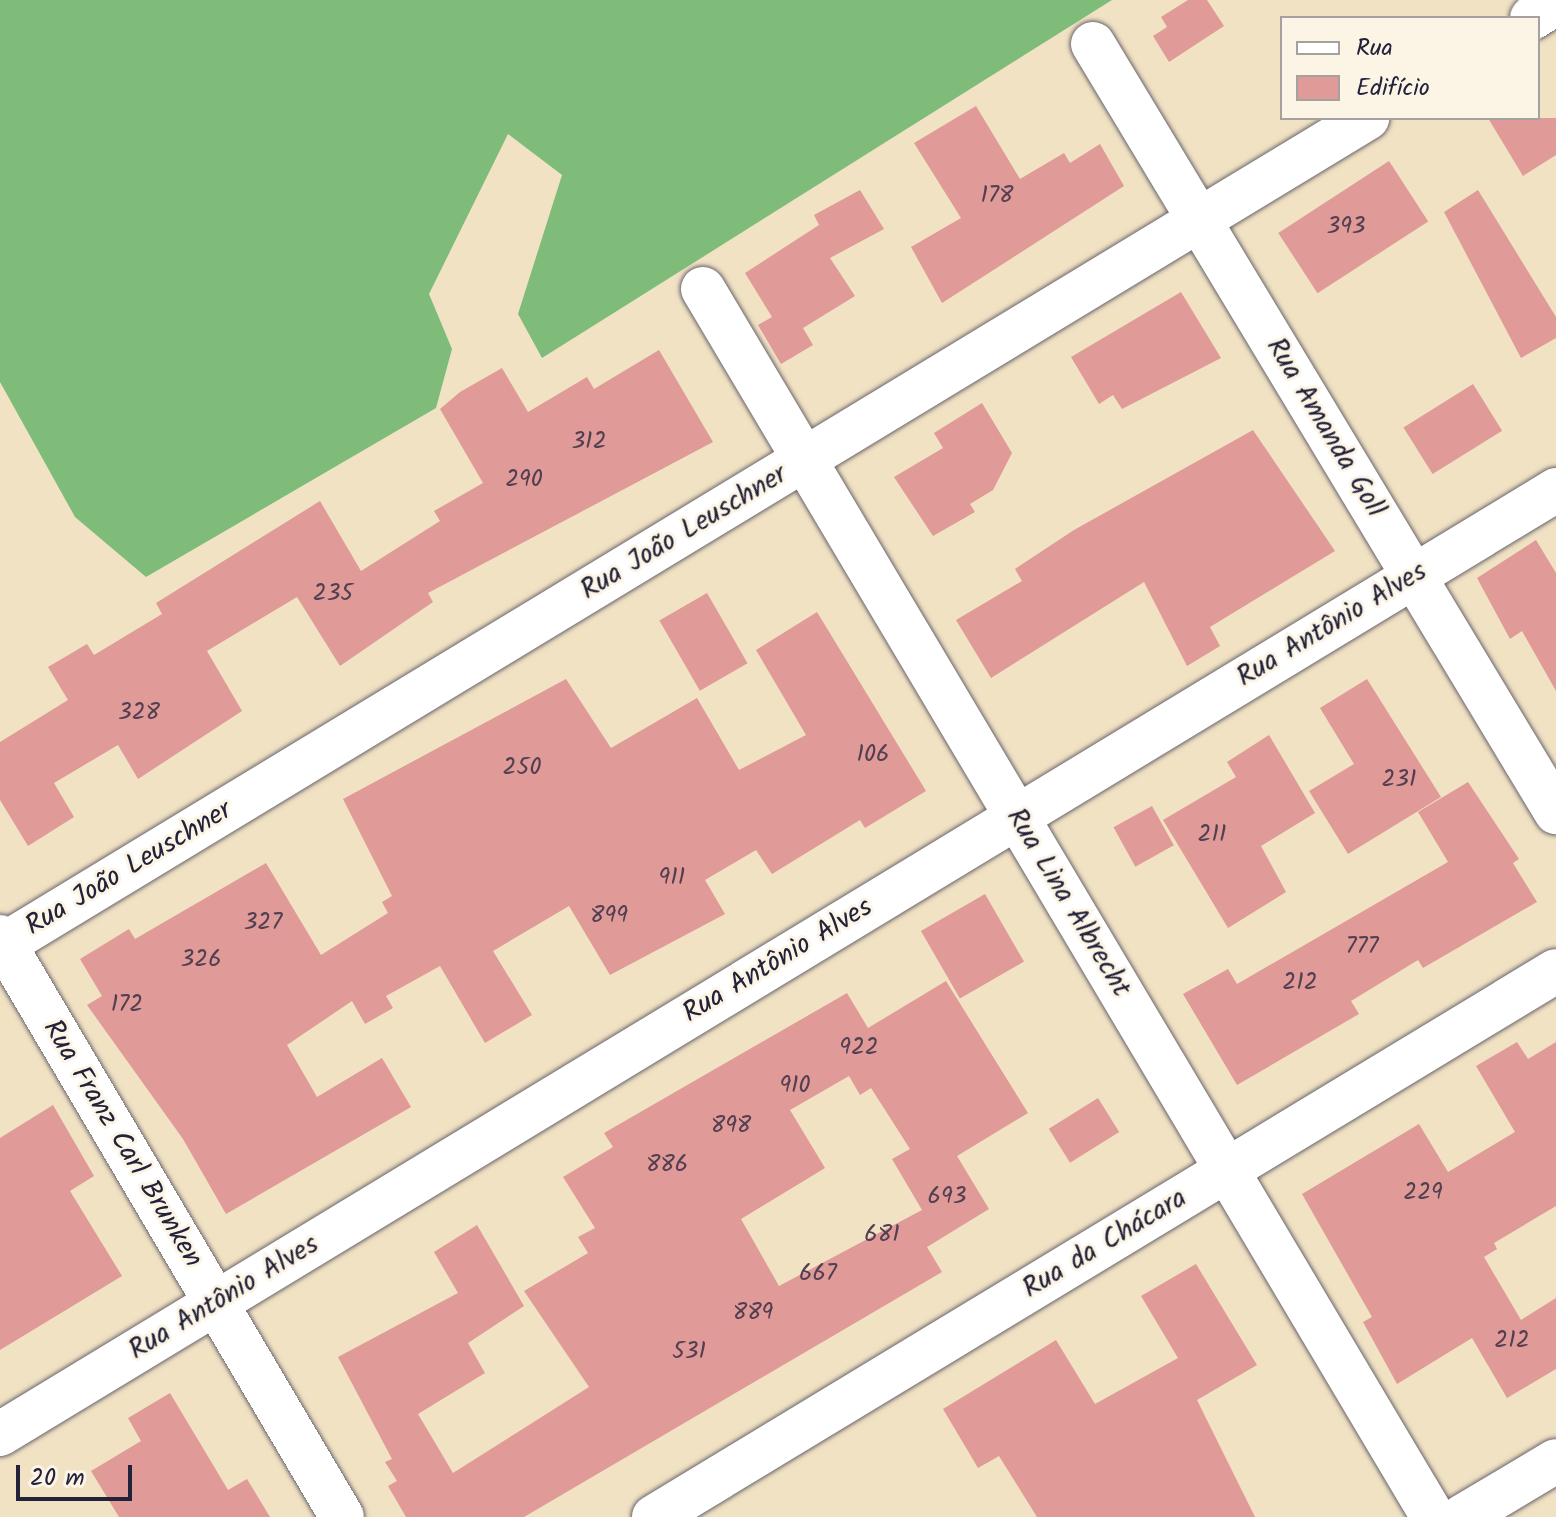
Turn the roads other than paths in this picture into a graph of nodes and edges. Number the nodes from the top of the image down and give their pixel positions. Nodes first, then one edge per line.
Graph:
1 (1556, 3) edge
2 (1535, 16) edge
3 (1093, 44) dead end
4 (1364, 120) edge
5 (1199, 220) junction
6 (703, 289) dead end
7 (804, 460) junction
8 (1556, 490) edge
9 (1414, 576) junction
10 (1556, 812) edge
11 (1017, 816) junction
12 (1, 943) edge
13 (1556, 971) edge
14 (1226, 1170) junction
15 (216, 1303) junction
16 (0, 1434) edge
17 (1556, 1461) edge
18 (342, 1517) edge
19 (654, 1517) edge
20 (1433, 1517) edge
21 (1462, 1517) edge

1 - 2 street
3 - 5 street, Rua Amanda Goll
4 - 5 street, Rua João Leuschner
5 - 7 street, Rua João Leuschner
5 - 9 street, Rua Amanda Goll
6 - 7 street, Rua Lina Albrecht
7 - 11 street, Rua Lina Albrecht
7 - 12 street, Rua João Leuschner
8 - 9 street, Rua Antônio Alves
9 - 10 street, Rua Amanda Goll
9 - 11 street, Rua Antônio Alves
11 - 14 street, Rua Lina Albrecht
11 - 15 street, Rua Antônio Alves
12 - 15 street, Rua Franz Carl Brunken
13 - 14 street, Rua da Chácara
14 - 19 street, Rua da Chácara
14 - 20 street, Rua Lina Albrecht
15 - 16 street, Rua Antônio Alves
15 - 18 street, Rua Franz Carl Brunken
17 - 21 street

